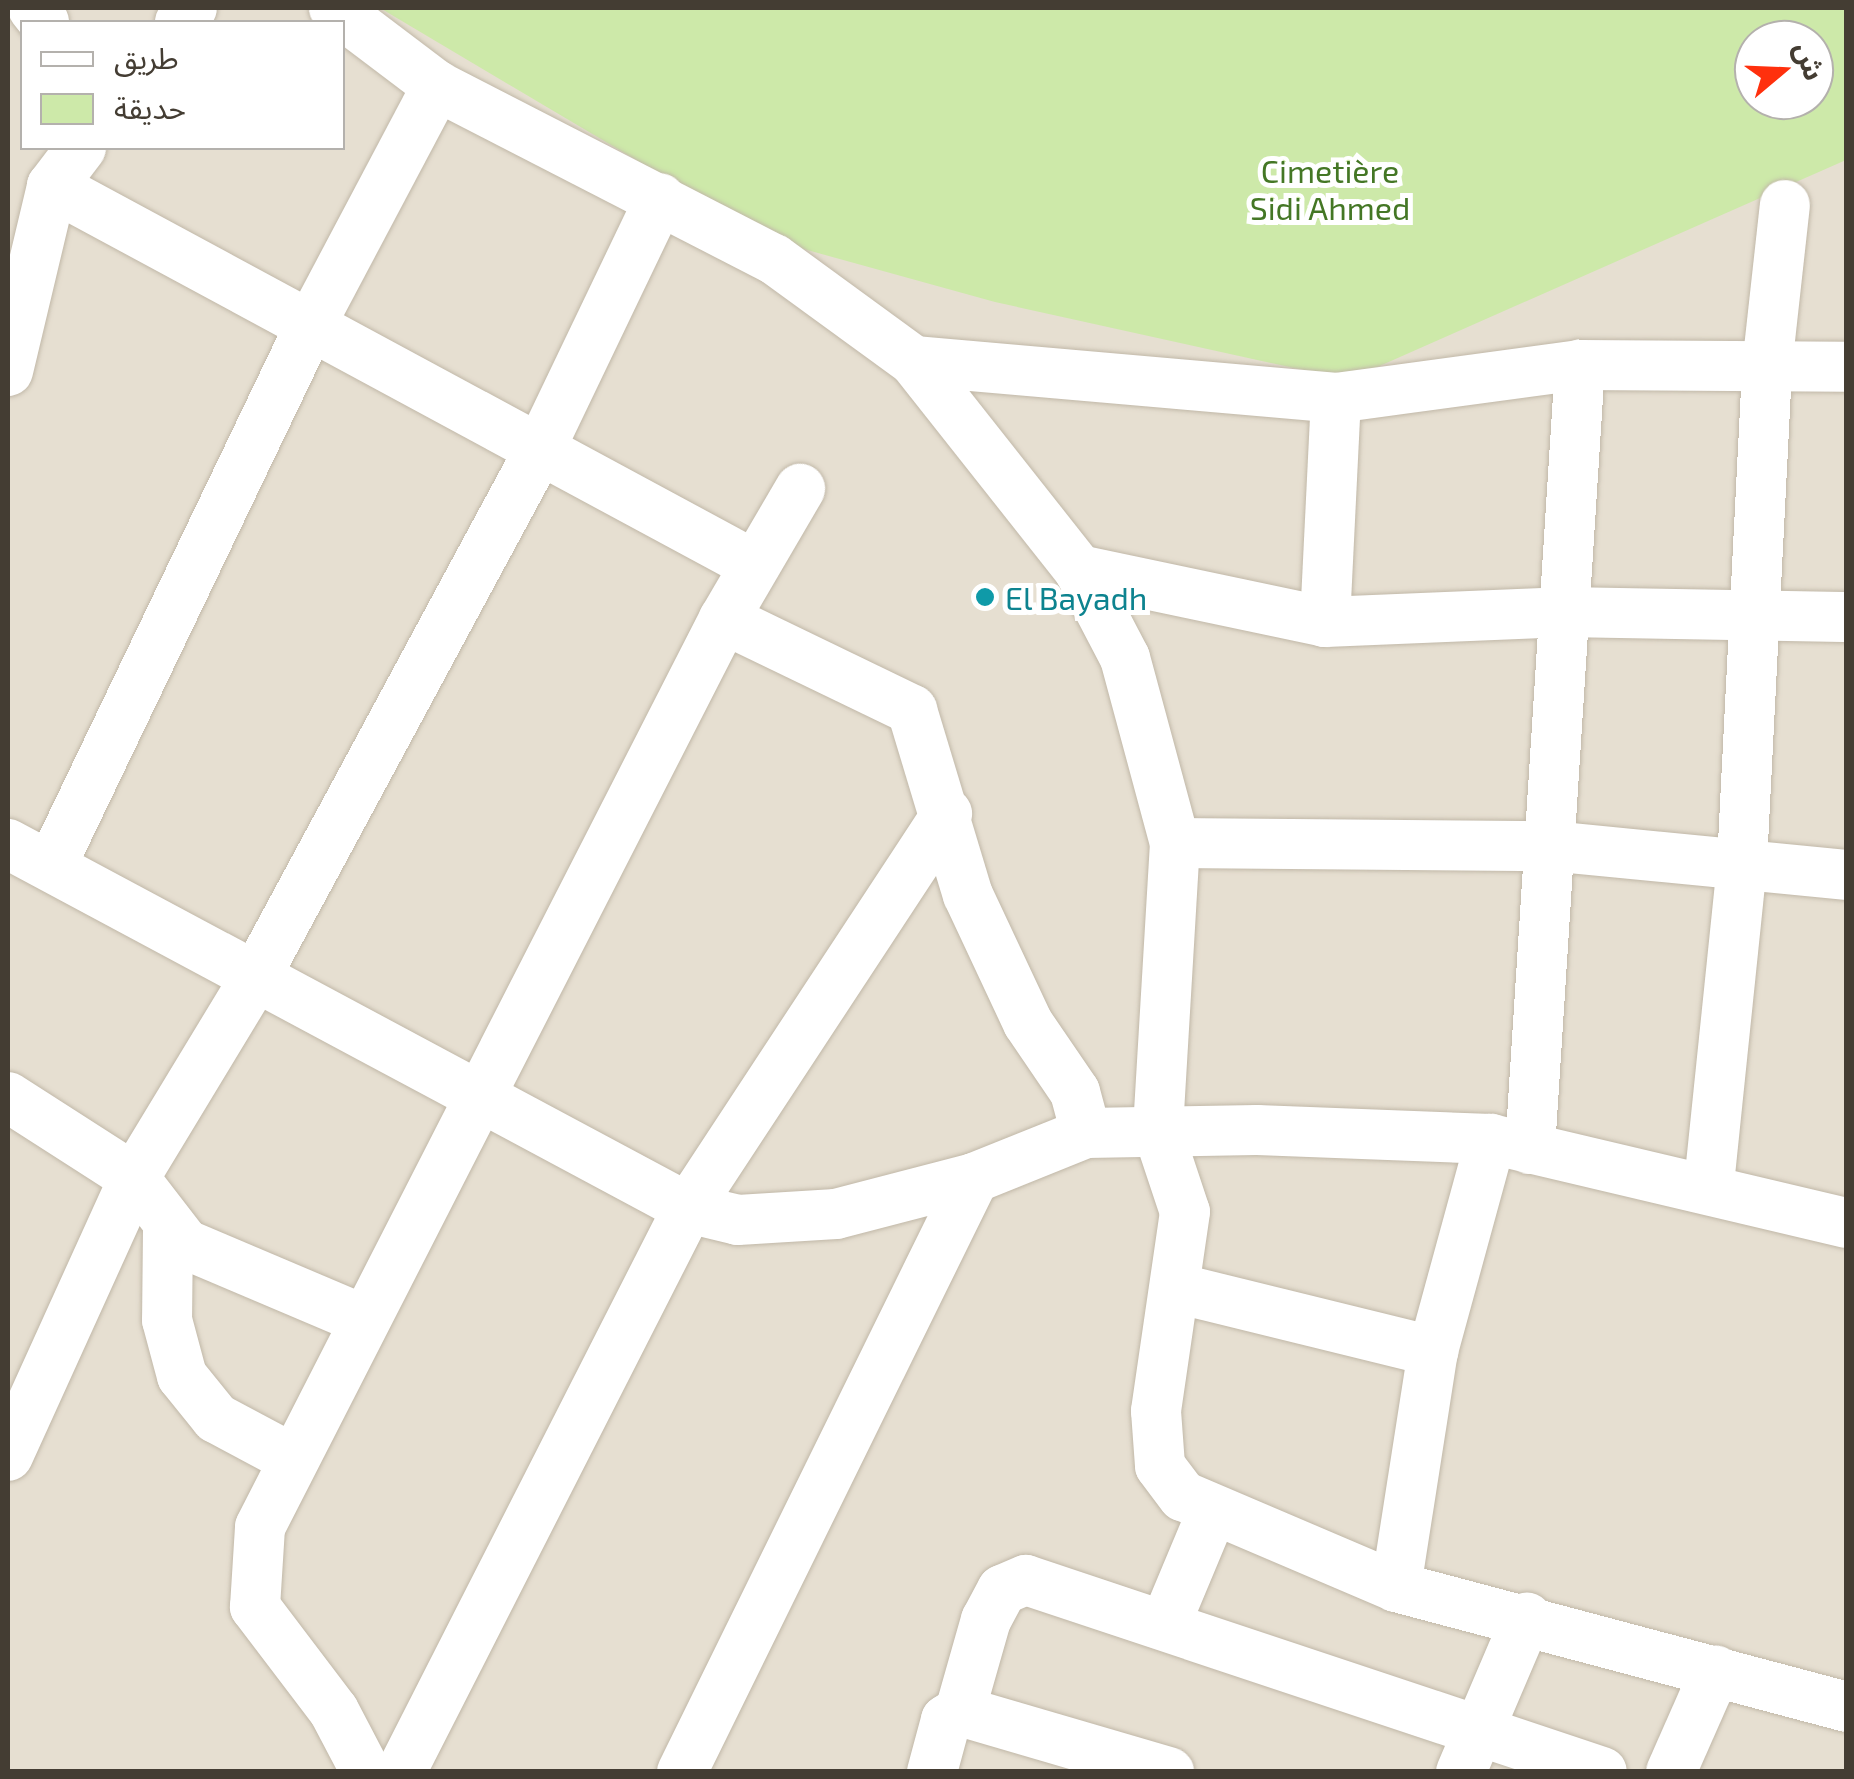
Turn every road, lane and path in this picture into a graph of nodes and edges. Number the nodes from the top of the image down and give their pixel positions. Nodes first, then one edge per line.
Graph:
1 (334, 8) edge
2 (437, 86) junction
3 (66, 167) edge
4 (660, 198) junction
5 (1785, 204) dead end
6 (310, 326) junction
7 (914, 361) junction
8 (1580, 365) junction
9 (1767, 367) junction
10 (1846, 367) edge
11 (8, 371) edge
12 (1336, 398) junction
13 (540, 449) junction
14 (800, 489) dead end
15 (754, 565) junction
16 (1079, 570) junction
17 (1560, 612) junction
18 (1752, 612) junction
19 (1846, 617) edge
20 (724, 619) junction
21 (1325, 622) junction
22 (947, 813) junction
23 (1175, 843) junction
24 (8, 844) edge
25 (1550, 846) junction
26 (53, 862) junction
27 (1742, 863) junction
28 (1846, 875) edge
29 (255, 978) junction
30 (483, 1093) junction
31 (8, 1097) edge
32 (1158, 1131) junction
33 (1086, 1133) junction
34 (1510, 1144) junction
35 (134, 1178) junction
36 (974, 1178) junction
37 (1709, 1184) junction
38 (688, 1208) junction
39 (1846, 1223) edge
40 (168, 1230) junction
41 (1176, 1288) junction
42 (364, 1320) junction
43 (1432, 1351) junction
44 (8, 1456) edge
45 (289, 1457) junction
46 (1211, 1515) junction
47 (1396, 1587) junction
48 (1527, 1617) junction
49 (1165, 1625) junction
50 (1716, 1670) junction
51 (1846, 1707) edge
52 (960, 1710) junction
53 (1472, 1750) edge
54 (366, 1772) edge
55 (402, 1772) edge
56 (682, 1772) edge
57 (932, 1772) edge
58 (1169, 1772) edge
59 (1602, 1772) edge
60 (1670, 1772) edge

1 - 2 street
2 - 4 street
2 - 6 street
3 - 6 street
3 - 11 street
4 - 7 street
4 - 13 street
5 - 9 street
6 - 13 street
6 - 26 street
7 - 12 street
7 - 16 street
8 - 9 street
8 - 12 street
8 - 17 street
9 - 10 street
9 - 18 street
12 - 21 street
13 - 15 street
13 - 29 street
14 - 15 street
15 - 20 street
16 - 21 street
16 - 23 street
17 - 18 street
17 - 21 street
17 - 25 street
18 - 19 street
18 - 27 street
20 - 22 street
20 - 30 street
22 - 33 street
22 - 38 street
23 - 25 street
23 - 32 street
24 - 26 street
25 - 27 street
25 - 34 street
26 - 29 street
27 - 28 street
27 - 37 street
29 - 30 street
29 - 35 street
30 - 38 street
30 - 42 street
31 - 35 street
32 - 33 street
32 - 34 street
32 - 41 street
33 - 36 street
34 - 37 street
34 - 43 street
35 - 40 street
35 - 44 street
36 - 38 street
36 - 56 street
37 - 39 street
38 - 55 street
40 - 42 street
40 - 45 street
41 - 43 street
41 - 46 street
42 - 45 street
43 - 47 street
45 - 54 street
46 - 47 street
46 - 49 street
47 - 48 street
48 - 50 street
48 - 53 street
49 - 52 street
49 - 53 street
50 - 51 street
50 - 60 street
52 - 57 street
52 - 58 street
53 - 59 street

